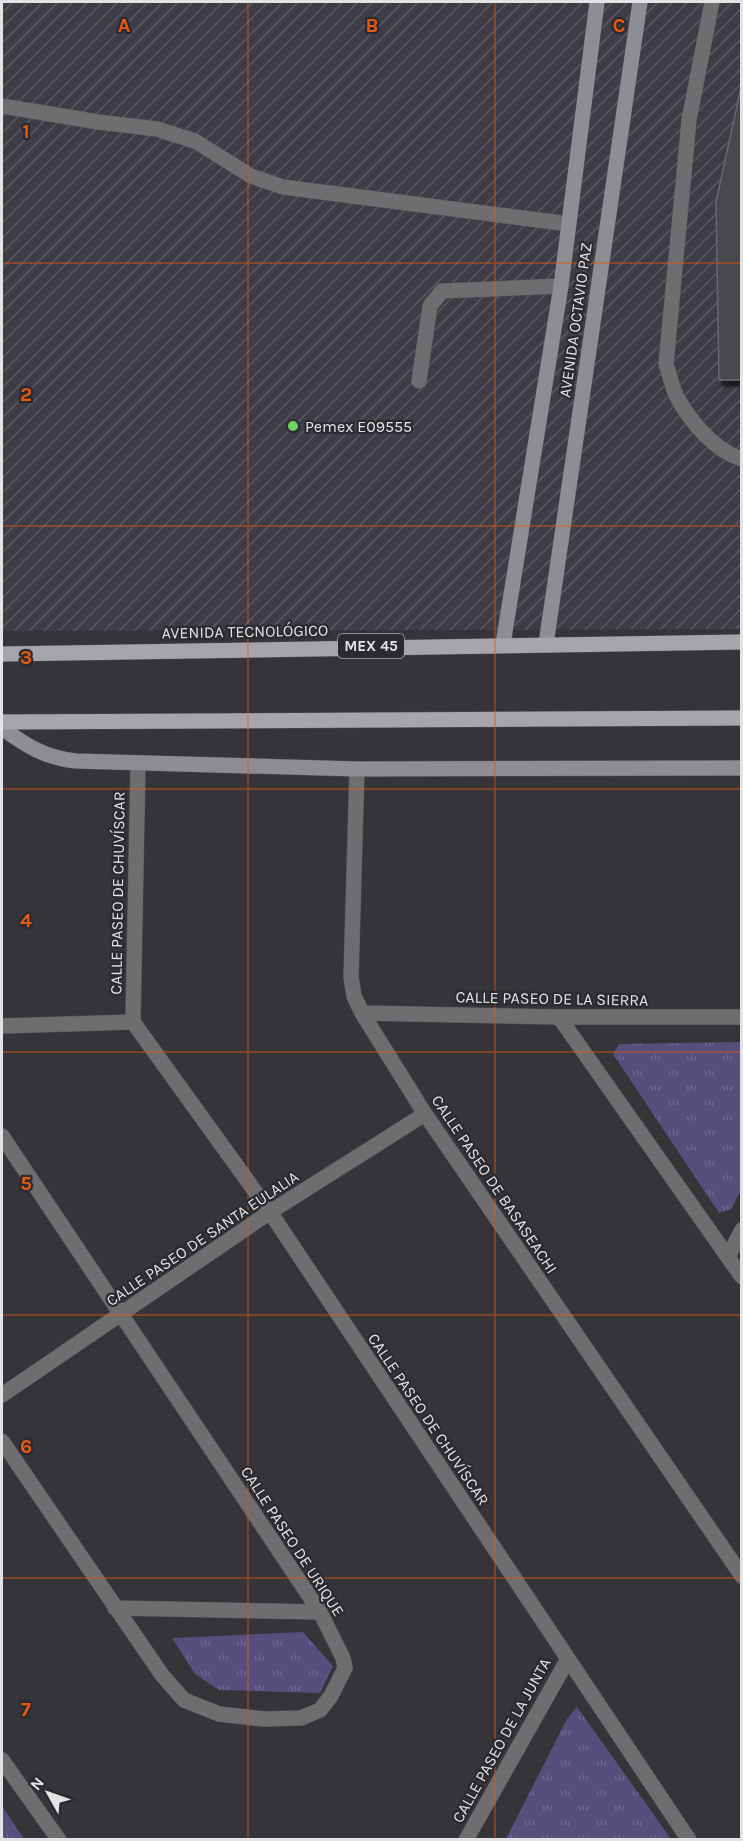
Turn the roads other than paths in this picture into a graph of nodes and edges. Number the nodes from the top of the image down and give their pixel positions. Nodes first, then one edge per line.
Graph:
1 (597, 2) edge
2 (640, 2) edge
3 (712, 2) edge
4 (2, 106) edge
5 (569, 224) junction
6 (561, 286) junction
7 (419, 381) dead end
8 (741, 459) edge
9 (741, 642) edge
10 (503, 644) junction
11 (546, 644) junction
12 (2, 654) edge
13 (741, 718) edge
14 (2, 722) edge
15 (2, 728) edge
16 (138, 764) junction
17 (741, 768) edge
18 (357, 769) junction
19 (362, 1013) junction
20 (559, 1017) junction
21 (741, 1017) edge
22 (133, 1022) junction
23 (2, 1026) edge
24 (425, 1114) junction
25 (2, 1136) edge
26 (270, 1212) junction
27 (741, 1230) edge
28 (728, 1257) junction
29 (741, 1277) edge
30 (123, 1313) junction
31 (2, 1395) edge
32 (2, 1441) edge
33 (741, 1576) edge
34 (115, 1608) junction
35 (320, 1612) junction
36 (568, 1659) junction
37 (2, 1760) edge
38 (59, 1839) edge
39 (466, 1839) edge
40 (689, 1839) edge

1 - 5 street, AVENIDA OCTAVIO PAZ
2 - 11 street, AVENIDA OCTAVIO PAZ
3 - 8 street
4 - 5 street
5 - 6 street, AVENIDA OCTAVIO PAZ
6 - 7 street
6 - 10 street, AVENIDA OCTAVIO PAZ
9 - 11 main road, AVENIDA TECNOLÓGICO / MEX 45
10 - 11 main road, AVENIDA TECNOLÓGICO / MEX 45
10 - 12 main road, AVENIDA TECNOLÓGICO / MEX 45
13 - 14 main road
15 - 16 street
16 - 18 street
16 - 22 street, CALLE PASEO DE CHUVÍSCAR
17 - 18 street
18 - 19 street, CALLE PASEO DE BASASEACHI
19 - 20 street, CALLE PASEO DE LA SIERRA
19 - 24 street, CALLE PASEO DE BASASEACHI
20 - 21 street, CALLE PASEO DE LA SIERRA
20 - 28 street
22 - 23 street
22 - 26 street, CALLE PASEO DE CHUVÍSCAR
24 - 26 street, CALLE PASEO DE SANTA EULALIA
24 - 33 street, CALLE PASEO DE BASASEACHI
25 - 30 street, CALLE PASEO DE URIQUE
26 - 30 street, CALLE PASEO DE SANTA EULALIA
26 - 36 street, CALLE PASEO DE CHUVÍSCAR
27 - 28 street
28 - 29 street
30 - 31 street, CALLE PASEO DE SANTA EULALIA
30 - 35 street, CALLE PASEO DE URIQUE
32 - 34 street, CALLE PASEO DE URIQUE
34 - 35 street
34 - 35 street, CALLE PASEO DE URIQUE
36 - 39 street, CALLE PASEO DE LA JUNTA
36 - 40 street, CALLE PASEO DE CHUVÍSCAR
37 - 38 street

